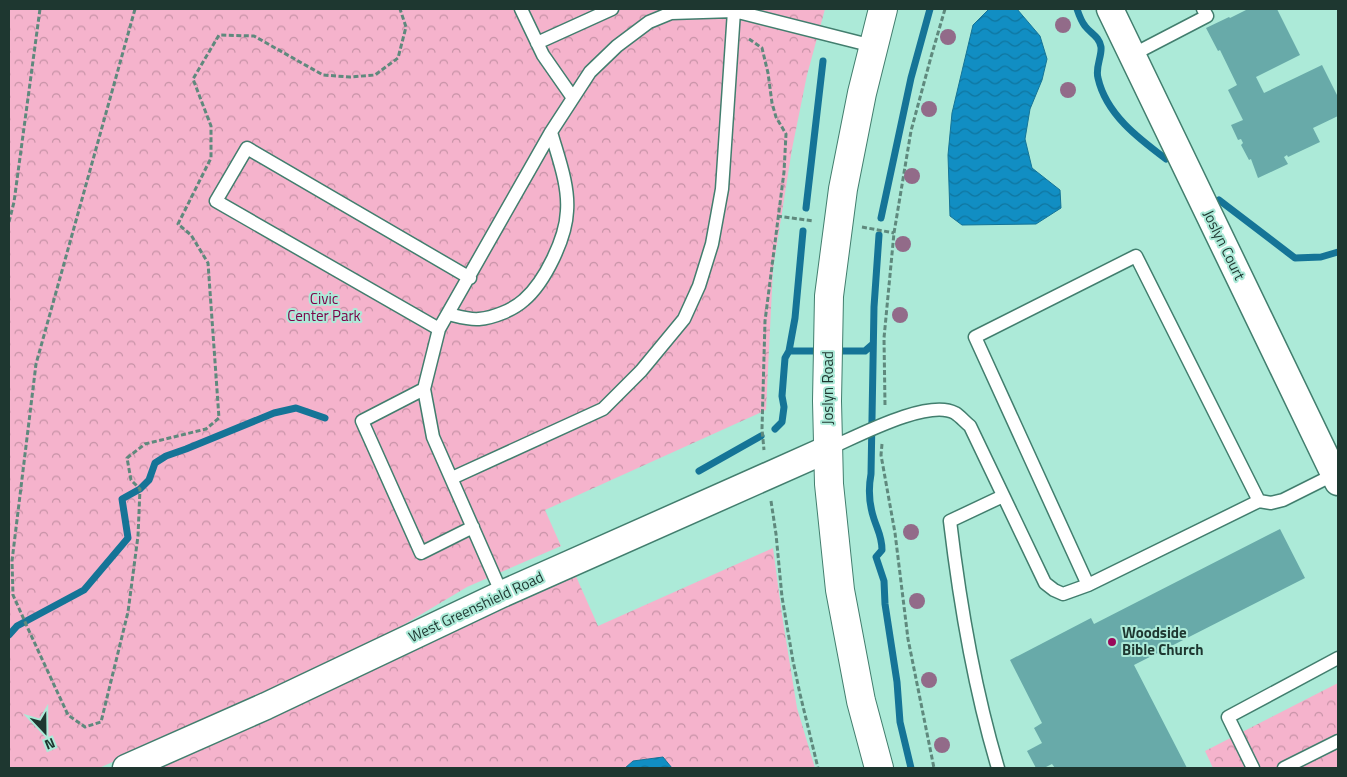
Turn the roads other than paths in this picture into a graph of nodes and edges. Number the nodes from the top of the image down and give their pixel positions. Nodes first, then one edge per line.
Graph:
1 (521, 9) edge
2 (612, 9) edge
3 (884, 9) edge
4 (1110, 9) edge
5 (1203, 9) edge
6 (734, 10) junction
7 (670, 11) edge
8 (598, 12) edge
9 (537, 43) junction
10 (873, 46) junction
11 (1132, 55) junction
12 (573, 98) junction
13 (551, 132) junction
14 (470, 278) junction
15 (448, 314) junction
16 (440, 329) junction
17 (424, 389) junction
18 (828, 448) junction
19 (1337, 476) edge
20 (452, 478) junction
21 (1003, 496) junction
22 (1259, 501) junction
23 (474, 527) junction
24 (1088, 585) junction
25 (502, 594) junction
26 (1338, 658) edge
27 (1338, 740) edge
28 (126, 768) edge
29 (879, 768) edge
30 (998, 768) edge
31 (1253, 768) edge
32 (1284, 768) edge

1 - 9 lane
2 - 8 lane
3 - 10 street, Joslyn Road
4 - 11 street, Joslyn Court
5 - 11 lane
6 - 7 lane
6 - 10 lane
6 - 20 lane
7 - 12 lane
8 - 9 lane
9 - 12 lane
10 - 18 street, Joslyn Road
11 - 19 street, Joslyn Court
12 - 13 lane
13 - 14 lane
13 - 15 lane
14 - 15 lane
14 - 16 lane
15 - 16 lane
16 - 17 lane
17 - 20 lane
17 - 23 lane
18 - 21 lane
18 - 25 street, West Greenshield Road
18 - 29 street, Joslyn Road
19 - 22 lane
20 - 23 lane
21 - 24 lane
21 - 30 lane
22 - 24 lane
22 - 24 lane
23 - 25 lane
25 - 28 street, West Greenshield Road
26 - 31 lane
27 - 32 lane

